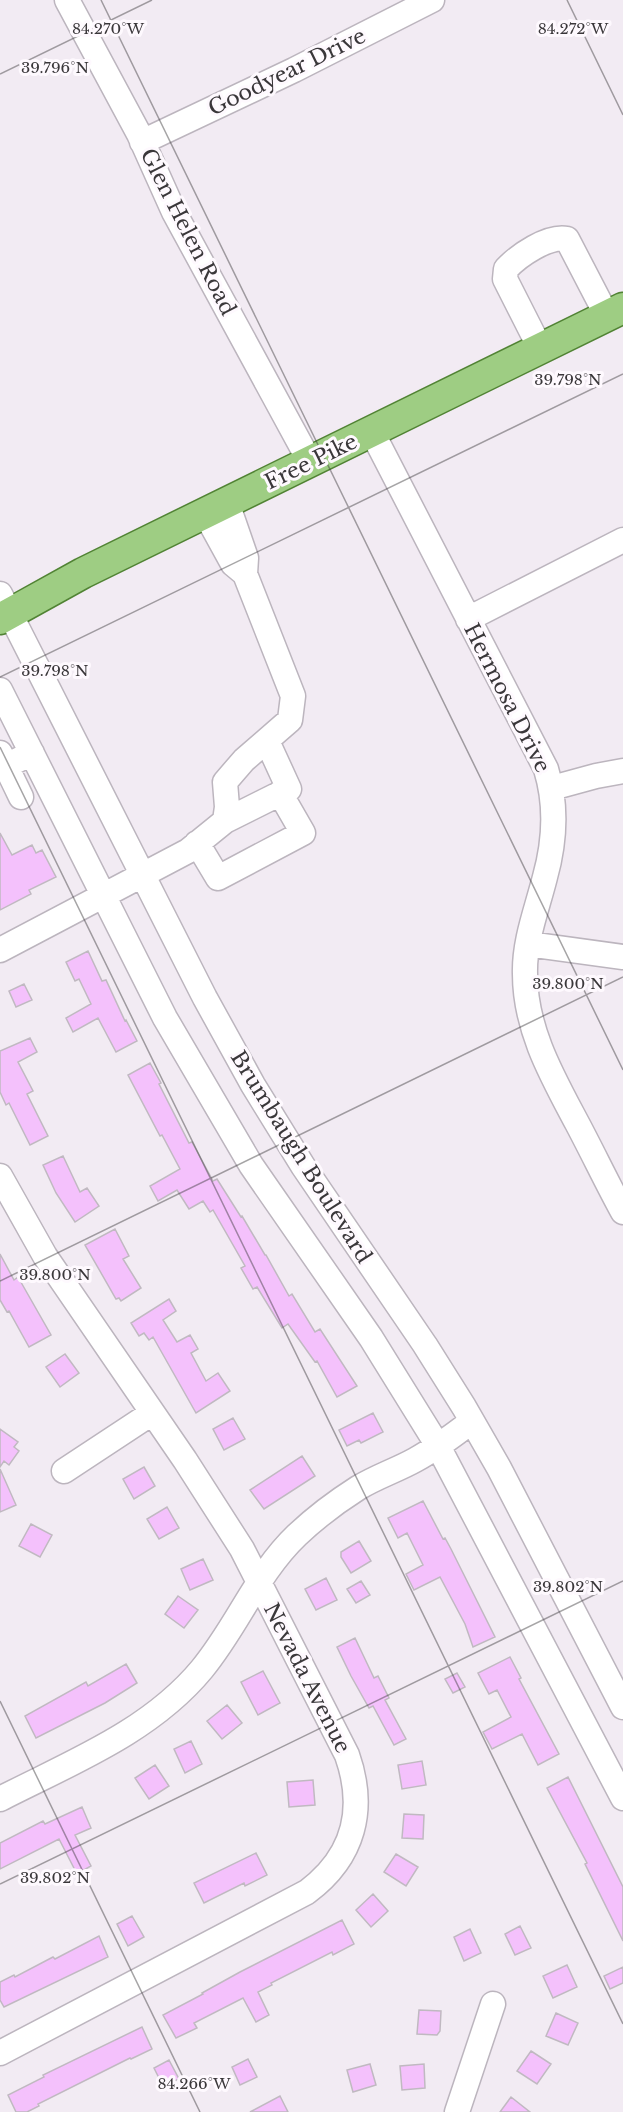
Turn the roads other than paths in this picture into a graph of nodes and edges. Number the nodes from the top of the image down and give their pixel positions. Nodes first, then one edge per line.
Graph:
1 (68, 0) edge
2 (432, 0) edge
3 (142, 142) junction
4 (615, 312) edge
5 (541, 350) junction
6 (372, 432) junction
7 (310, 462) junction
8 (216, 508) junction
9 (623, 540) edge
10 (3, 609) edge
11 (468, 620) junction
12 (0, 690) edge
13 (267, 741) junction
14 (32, 753) junction
15 (3, 759) edge
16 (623, 771) edge
17 (552, 788) junction
18 (280, 793) junction
19 (21, 797) dead end
20 (225, 821) junction
21 (197, 843) junction
22 (143, 876) junction
23 (103, 897) junction
24 (528, 944) junction
25 (0, 950) edge
26 (623, 957) edge
27 (0, 1176) edge
28 (623, 1212) edge
29 (152, 1413) junction
30 (472, 1421) junction
31 (438, 1446) junction
32 (64, 1471) dead end
33 (260, 1582) junction
34 (623, 1707) edge
35 (623, 1798) edge
36 (0, 1799) edge
37 (493, 2004) dead end
38 (0, 2053) edge
39 (457, 2112) edge

1 - 3 street, Glen Helen Road
2 - 3 street, Goodyear Drive
3 - 7 street, Glen Helen Road
4 - 5 main road, Free Pike
4 - 5 street
5 - 6 main road, Free Pike
6 - 7 main road, Free Pike
6 - 11 street, Hermosa Drive
7 - 8 main road, Free Pike
8 - 10 main road, Free Pike
8 - 13 street
9 - 11 street
10 - 22 street, Brumbaugh Boulevard
11 - 17 street, Hermosa Drive
12 - 14 street, Brumbaugh Boulevard
13 - 18 street
13 - 20 street
14 - 15 street
14 - 23 street, Brumbaugh Boulevard
15 - 19 street
16 - 17 street
17 - 24 street, Hermosa Drive
18 - 20 street
18 - 21 street
20 - 21 street
21 - 22 street
22 - 23 street
22 - 30 street, Brumbaugh Boulevard
23 - 25 street
23 - 31 street, Brumbaugh Boulevard
24 - 26 street
24 - 28 street, Hermosa Drive
27 - 29 street, Nevada Avenue
29 - 32 street
29 - 33 street, Nevada Avenue
30 - 31 street
30 - 34 street, Brumbaugh Boulevard
31 - 33 street
31 - 35 street, Brumbaugh Boulevard
33 - 36 street
33 - 38 street, Nevada Avenue
37 - 39 street

